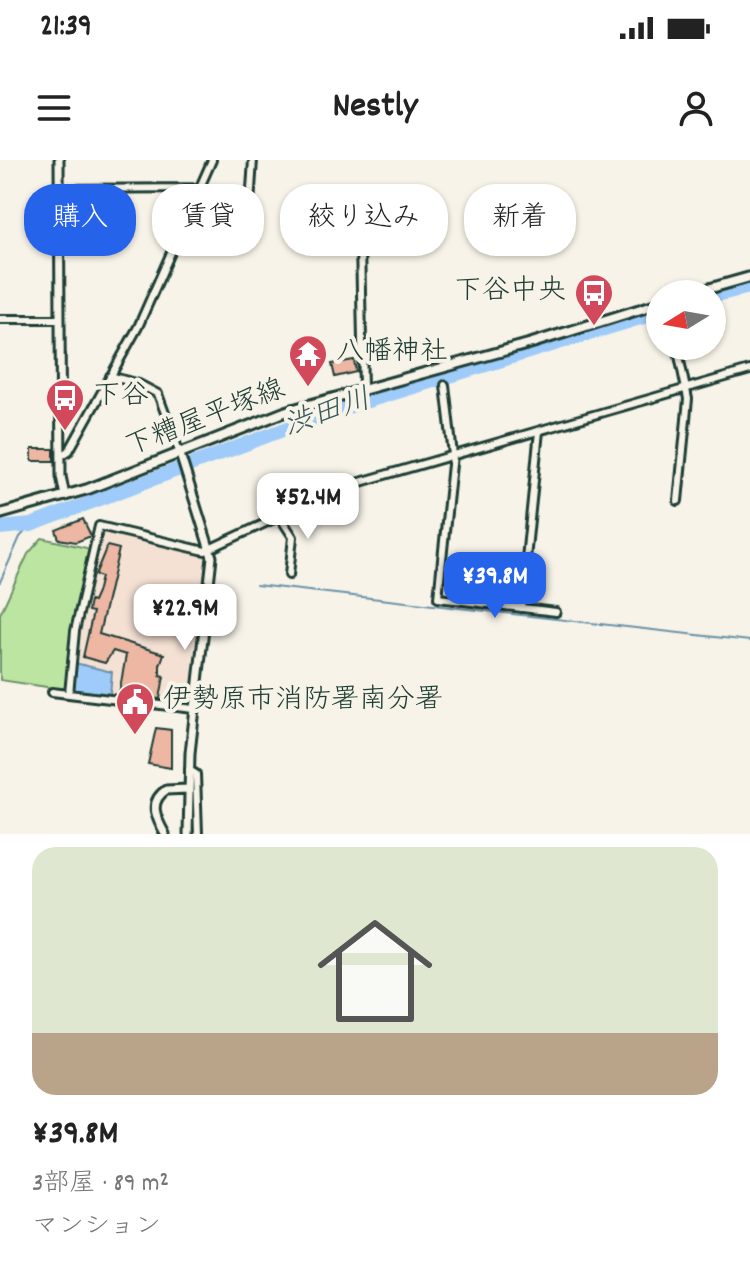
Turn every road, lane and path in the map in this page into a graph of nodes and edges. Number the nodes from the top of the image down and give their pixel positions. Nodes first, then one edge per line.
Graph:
1 (59, 160) edge
2 (212, 160) edge
3 (253, 160) edge
4 (58, 184) edge
5 (203, 184) edge
6 (251, 184) edge
7 (59, 256) edge
8 (170, 256) edge
9 (360, 256) edge
10 (750, 277) edge
11 (726, 284) edge
12 (646, 307) edge
13 (0, 319) edge
14 (60, 319) junction
15 (680, 360) edge
16 (750, 370) edge
17 (110, 376) junction
18 (445, 385) dead end
19 (363, 388) junction
20 (686, 388) junction
21 (539, 431) junction
22 (180, 455) junction
23 (453, 455) junction
24 (61, 456) junction
25 (65, 496) junction
26 (678, 501) dead end
27 (0, 514) edge
28 (280, 517) junction
29 (211, 549) junction
30 (289, 575) dead end
31 (521, 608) junction
32 (556, 612) dead end
33 (52, 692) dead end
34 (69, 694) junction
35 (194, 709) junction
36 (189, 770) junction
37 (188, 789) junction
38 (165, 834) edge
39 (188, 834) edge
40 (198, 834) edge

1 - 4 street
2 - 5 street
3 - 6 street
7 - 14 street
8 - 17 street
9 - 19 street
10 - 11 main road
12 - 19 main road, 下糟屋平塚線
13 - 14 street
14 - 24 street
15 - 20 street
16 - 20 street
17 - 22 street
17 - 24 street
18 - 23 street
19 - 22 main road, 下糟屋平塚線
20 - 21 street
20 - 26 street
21 - 23 street
21 - 31 street
22 - 25 main road, 下糟屋平塚線
22 - 29 street
23 - 28 street
23 - 31 street
24 - 25 street
25 - 27 main road, 下糟屋平塚線
28 - 29 street
28 - 30 street
29 - 34 street
29 - 35 street
31 - 32 street
33 - 34 street
34 - 35 street
35 - 36 street
36 - 37 street
36 - 40 street
37 - 38 street
37 - 39 street

